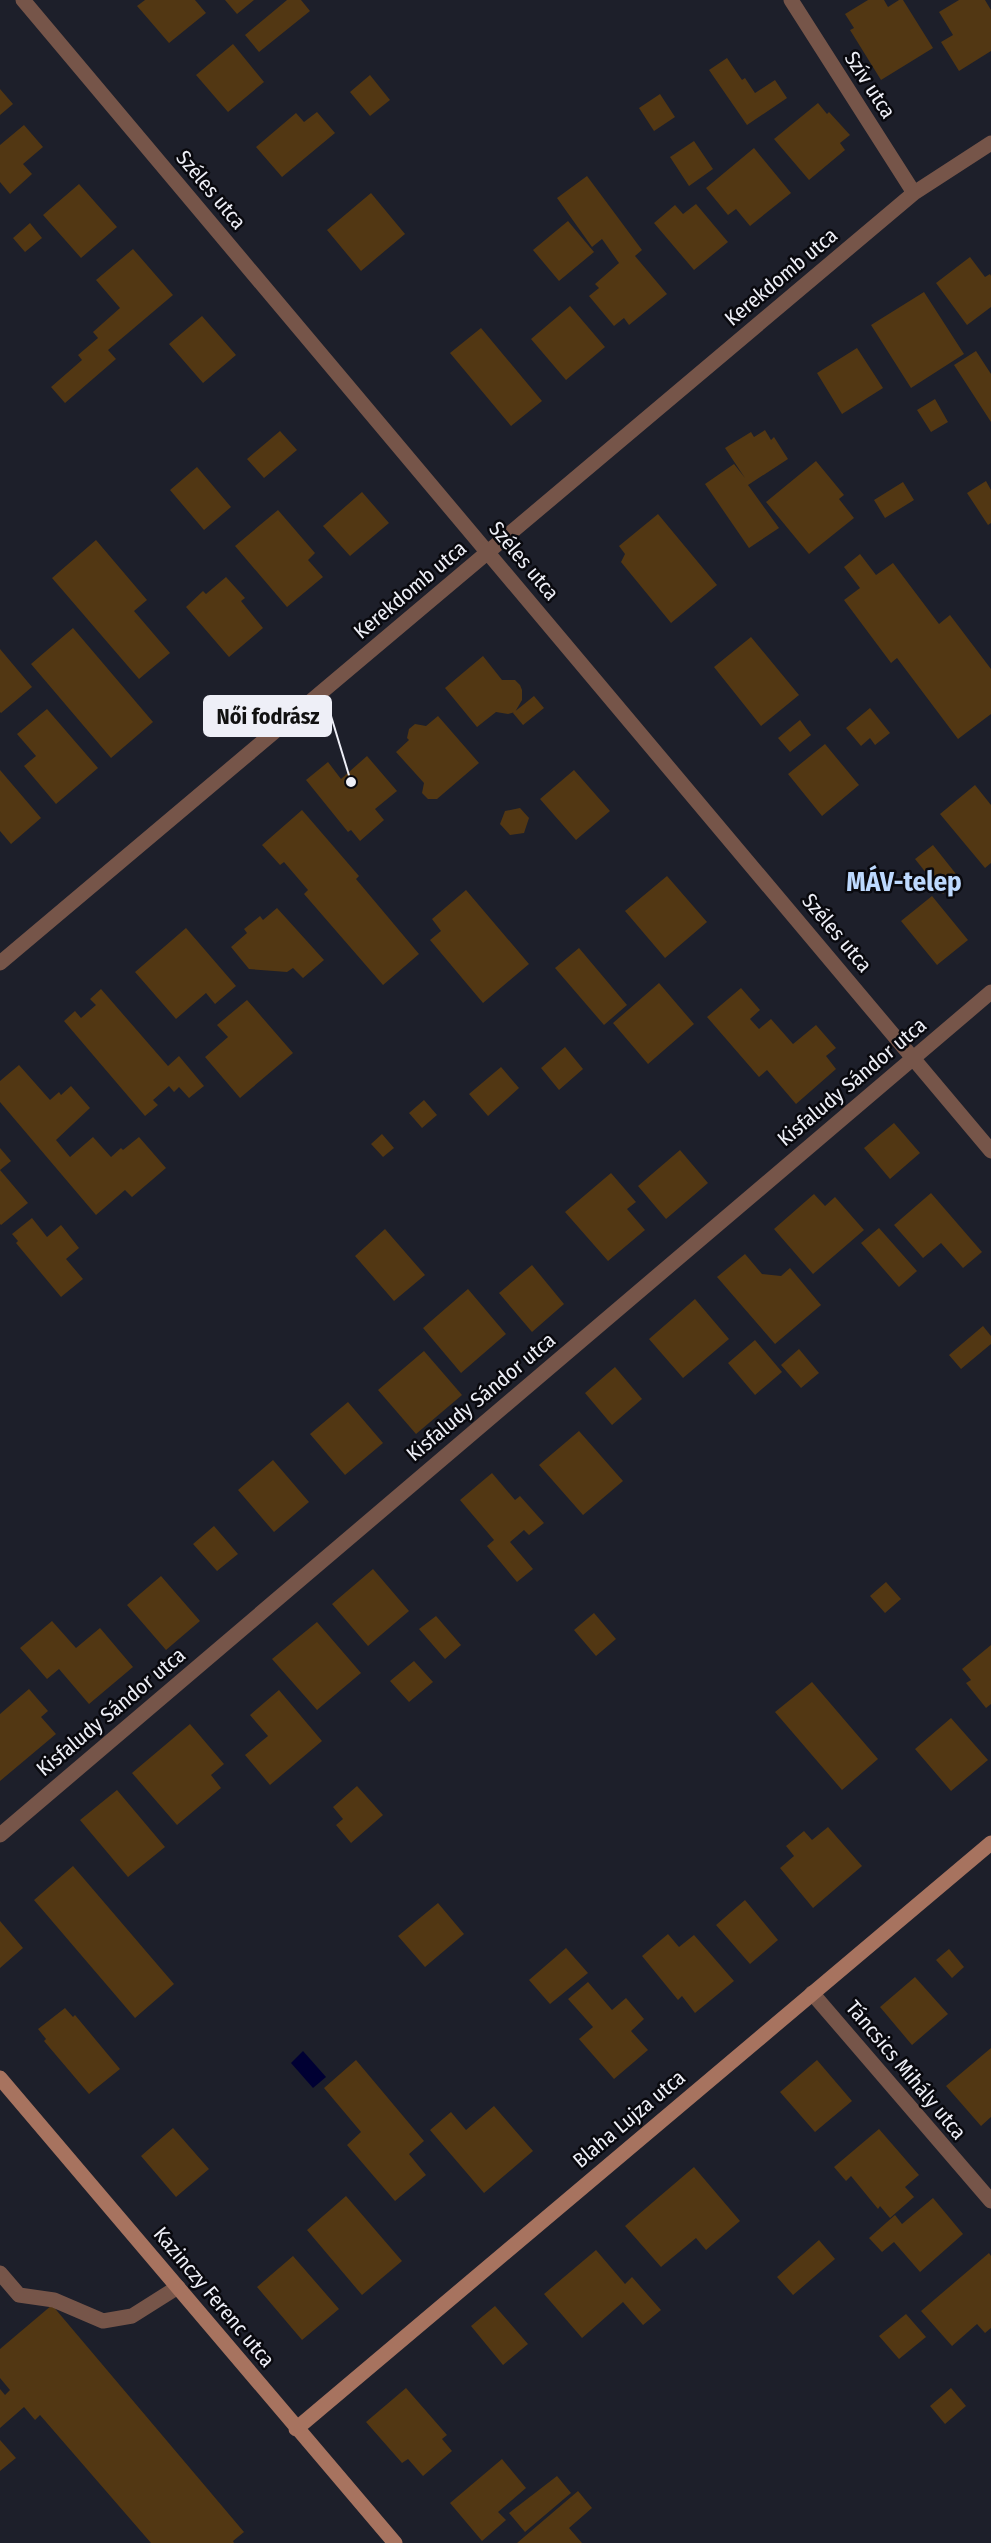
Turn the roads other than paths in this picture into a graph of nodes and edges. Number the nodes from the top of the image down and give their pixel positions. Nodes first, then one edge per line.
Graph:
1 (23, 0) edge
2 (791, 0) edge
3 (991, 143) edge
4 (914, 193) junction
5 (488, 551) junction
6 (0, 963) edge
7 (991, 992) edge
8 (914, 1057) junction
9 (991, 1151) edge
10 (0, 1835) edge
11 (991, 1843) edge
12 (812, 1993) junction
13 (0, 2078) edge
14 (991, 2201) edge
15 (0, 2273) edge
16 (178, 2287) junction
17 (296, 2429) junction
18 (395, 2543) edge

1 - 5 street, Széles utca
2 - 4 street, Szív utca
3 - 4 street, Kerekdomb utca
4 - 5 street, Kerekdomb utca
5 - 6 street, Kerekdomb utca
5 - 8 street, Széles utca
7 - 8 street, Kisfaludy Sándor utca
8 - 9 street, Széles utca
8 - 10 street, Kisfaludy Sándor utca
11 - 12 street, Blaha Lujza utca
12 - 14 street, Táncsics Mihály utca
12 - 17 street, Blaha Lujza utca
13 - 16 street, Kazinczy Ferenc utca
15 - 16 street
16 - 17 street, Kazinczy Ferenc utca
17 - 18 street, Kazinczy Ferenc utca

